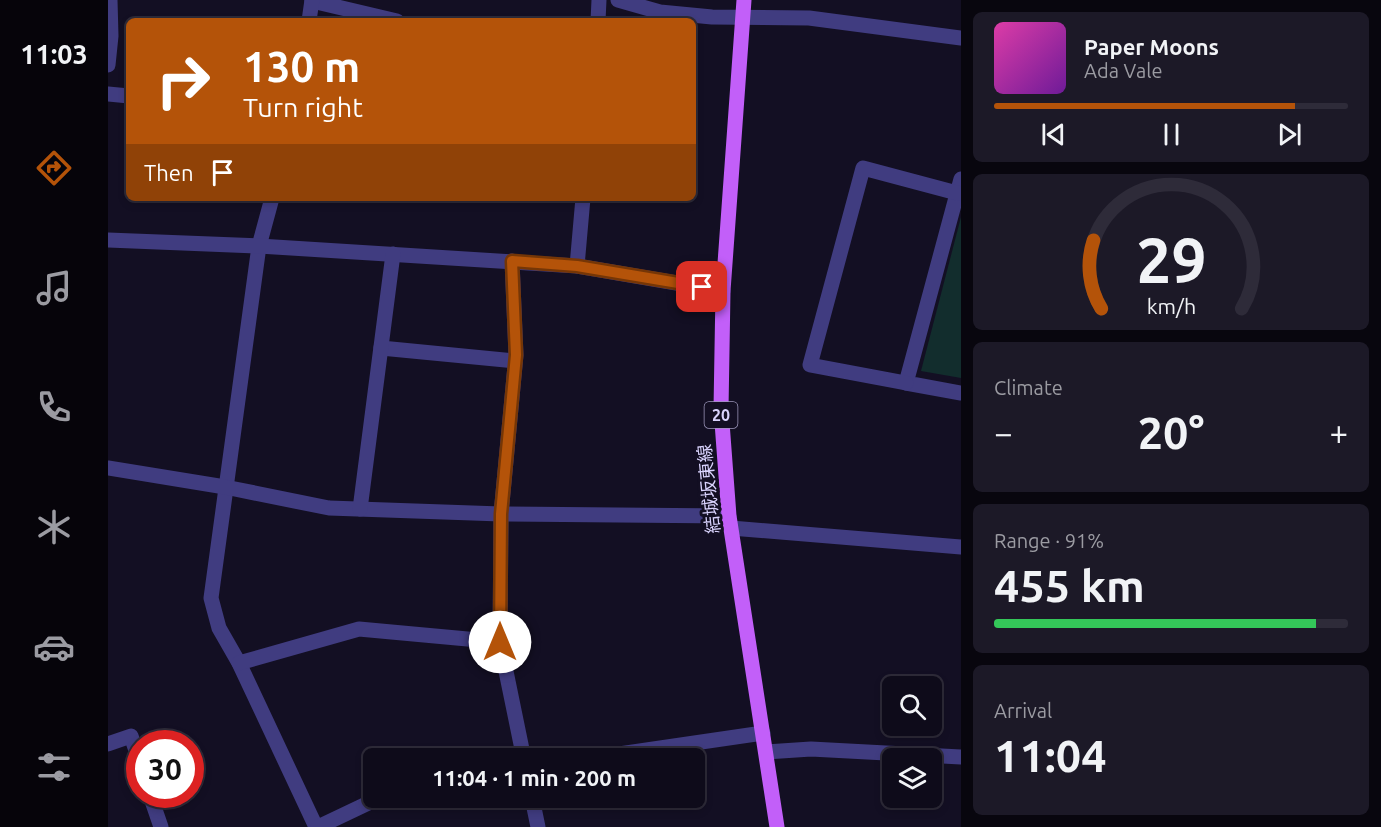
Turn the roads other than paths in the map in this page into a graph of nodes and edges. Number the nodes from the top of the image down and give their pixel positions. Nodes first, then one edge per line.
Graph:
1 (110, 0) edge
2 (599, 0) edge
3 (618, 0) edge
4 (744, 0) edge
5 (312, 1) edge
6 (742, 17) junction
7 (309, 18) edge
8 (384, 18) edge
9 (598, 18) edge
10 (961, 38) edge
11 (108, 65) edge
12 (108, 94) edge
13 (126, 96) edge
14 (959, 186) edge
15 (271, 201) edge
16 (583, 201) edge
17 (108, 240) edge
18 (259, 246) junction
19 (393, 254) junction
20 (512, 261) junction
21 (577, 266) junction
22 (723, 291) junction
23 (381, 348) junction
24 (515, 361) junction
25 (906, 383) junction
26 (961, 393) edge
27 (108, 468) edge
28 (225, 487) junction
29 (360, 509) junction
30 (501, 514) junction
31 (730, 522) junction
32 (961, 547) edge
33 (500, 642) junction
34 (239, 663) junction
35 (763, 733) junction
36 (126, 738) edge
37 (108, 744) edge
38 (522, 748) edge
39 (660, 748) edge
40 (766, 752) junction
41 (961, 757) edge
42 (363, 805) edge
43 (154, 808) edge
44 (534, 808) edge
45 (161, 827) edge
46 (317, 827) edge
47 (538, 827) edge
48 (777, 827) edge

1 - 11 street
2 - 9 street
3 - 6 street
4 - 6 main road, 結城坂東線 / 20
5 - 7 street
5 - 8 street
6 - 10 street
6 - 22 main road, 結城坂東線 / 20
12 - 13 street
14 - 25 street
14 - 25 street
15 - 18 street
16 - 21 street
17 - 18 street
18 - 19 street
18 - 28 street
19 - 20 street
19 - 23 street
20 - 21 street
20 - 24 street
21 - 22 street
22 - 31 main road, 結城坂東線 / 20
23 - 24 street
23 - 29 street
24 - 30 street
25 - 26 street
27 - 28 street
28 - 29 street
28 - 34 street
29 - 30 street
30 - 31 street
30 - 33 street
31 - 32 street
31 - 35 main road, 結城坂東線 / 20
33 - 34 street
33 - 38 street
34 - 46 street
35 - 39 street
35 - 40 main road, 結城坂東線 / 20
36 - 37 street
40 - 41 street
40 - 48 main road, 結城坂東線 / 20
42 - 46 street
43 - 45 street
44 - 47 street

